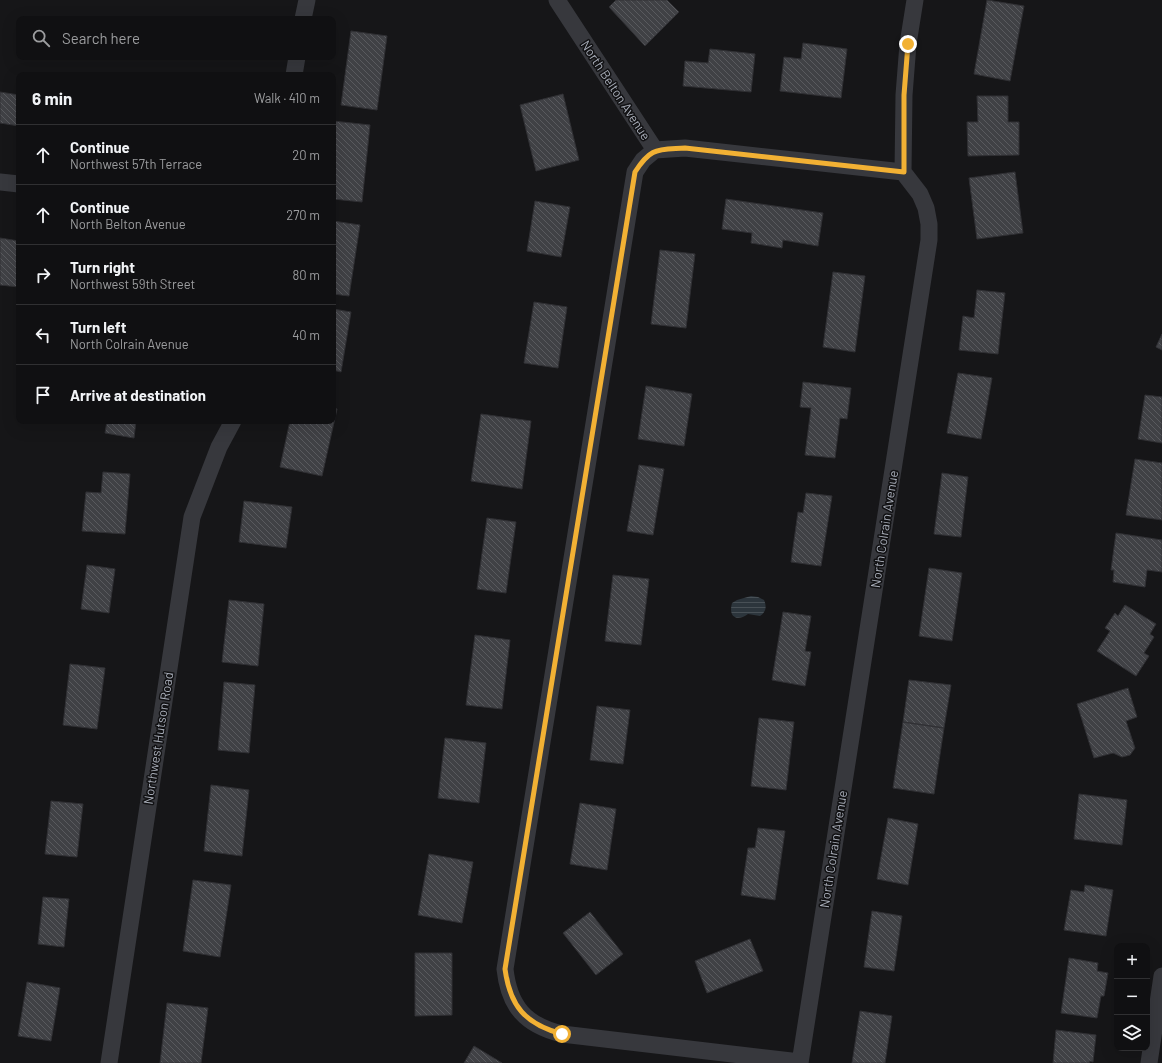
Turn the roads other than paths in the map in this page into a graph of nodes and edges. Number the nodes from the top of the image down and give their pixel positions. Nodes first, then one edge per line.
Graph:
1 (307, 0) edge
2 (557, 0) edge
3 (915, 0) edge
4 (304, 16) edge
5 (296, 60) edge
6 (294, 72) edge
7 (655, 150) junction
8 (904, 172) junction
9 (0, 182) edge
10 (16, 184) edge
11 (231, 424) edge
12 (1162, 976) edge
13 (1159, 1016) edge
14 (109, 1063) edge
15 (800, 1063) edge
16 (1149, 1063) edge

1 - 4 street
2 - 7 street, North Belton Avenue
3 - 8 street
5 - 6 street
7 - 8 street
7 - 15 street, North Belton Avenue
8 - 15 street, North Colrain Avenue
9 - 10 street
11 - 14 street, Northwest Hutson Road
12 - 13 street
13 - 16 street

